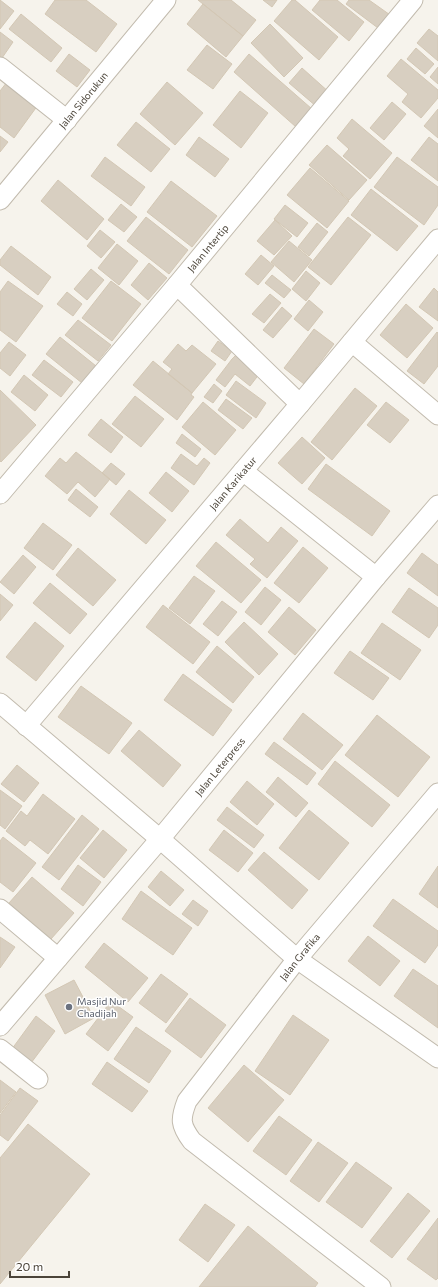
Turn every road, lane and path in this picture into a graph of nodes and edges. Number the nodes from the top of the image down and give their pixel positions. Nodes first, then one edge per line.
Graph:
1 (166, 0) edge
2 (413, 0) edge
3 (0, 67) edge
4 (67, 120) junction
5 (0, 200) edge
6 (438, 239) edge
7 (177, 285) junction
8 (352, 342) junction
9 (300, 404) junction
10 (438, 415) edge
11 (243, 471) junction
12 (0, 494) edge
13 (438, 505) edge
14 (376, 577) junction
15 (0, 703) edge
16 (26, 726) junction
17 (438, 793) edge
18 (160, 839) junction
19 (0, 909) edge
20 (58, 958) junction
21 (298, 959) junction
22 (0, 1026) edge
23 (0, 1049) edge
24 (438, 1058) edge
25 (38, 1079) dead end
26 (380, 1287) edge

1 - 4 street, Jalan Sidorukun
2 - 7 street, Jalan Intertip
3 - 4 street
4 - 5 street, Jalan Sidorukun
6 - 8 street, Jalan Karikatur
7 - 9 street
7 - 12 street, Jalan Intertip
8 - 9 street, Jalan Karikatur
8 - 10 street
9 - 11 street, Jalan Karikatur
11 - 14 street
11 - 16 street, Jalan Karikatur
13 - 14 street, Jalan Leterpress
14 - 18 street, Jalan Leterpress
15 - 16 street
16 - 18 street
17 - 21 street, Jalan Grafika
18 - 20 street, Jalan Leterpress
18 - 21 street
19 - 20 street
20 - 22 street, Jalan Leterpress
21 - 24 street
21 - 26 street, Jalan Grafika
23 - 25 street

